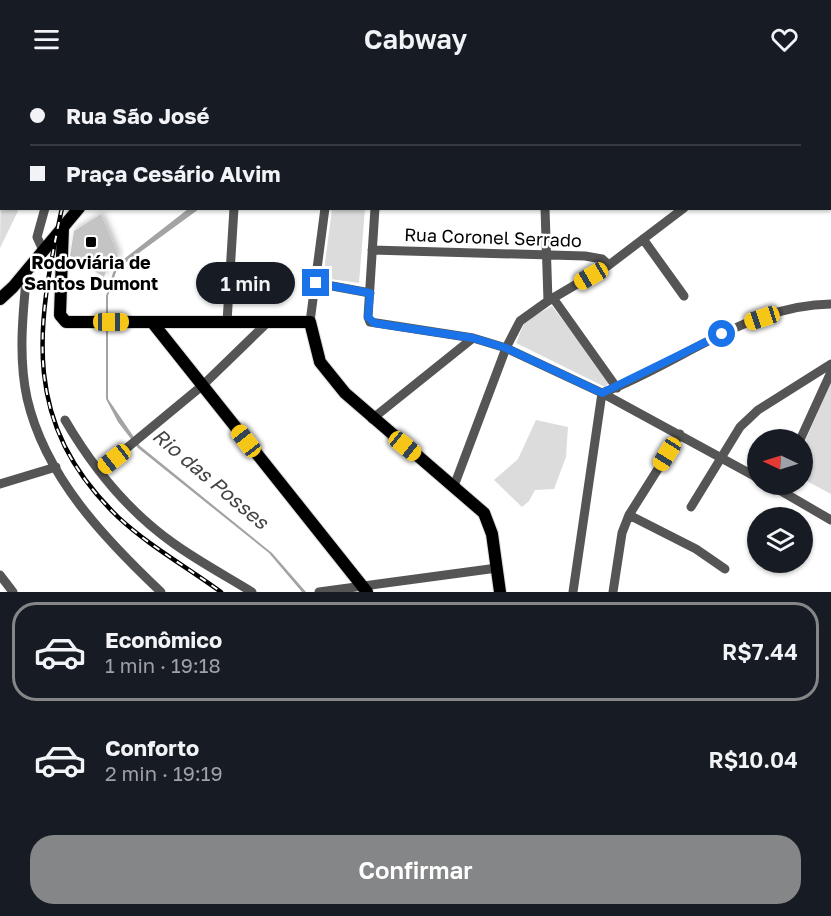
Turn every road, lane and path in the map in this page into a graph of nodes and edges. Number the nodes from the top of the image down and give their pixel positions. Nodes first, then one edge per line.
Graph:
1 (44, 210) edge
2 (77, 210) edge
3 (234, 210) edge
4 (325, 210) edge
5 (375, 210) edge
6 (545, 210) edge
7 (681, 210) edge
8 (63, 227) junction
9 (643, 239) junction
10 (372, 249) junction
11 (43, 250) junction
12 (546, 253) junction
13 (609, 266) junction
14 (27, 270) junction
15 (316, 283) junction
16 (370, 293) junction
17 (684, 296) dead end
18 (0, 299) edge
19 (551, 300) junction
20 (831, 304) edge
21 (152, 322) junction
22 (227, 322) junction
23 (268, 322) junction
24 (310, 322) junction
25 (473, 338) junction
26 (506, 348) junction
27 (831, 364) edge
28 (831, 372) edge
29 (203, 386) junction
30 (617, 388) junction
31 (602, 393) junction
32 (65, 420) dead end
33 (372, 420) junction
34 (805, 429) edge
35 (680, 434) junction
36 (719, 457) junction
37 (56, 467) junction
38 (99, 471) junction
39 (747, 472) edge
40 (0, 484) edge
41 (454, 486) junction
42 (791, 495) edge
43 (691, 507) dead end
44 (629, 515) junction
45 (831, 520) edge
46 (497, 568) junction
47 (725, 569) dead end
48 (0, 575) edge
49 (364, 589) edge
50 (13, 592) edge
51 (161, 592) edge
52 (252, 592) edge
53 (319, 592) edge
54 (501, 592) edge
55 (573, 592) edge
56 (613, 592) edge

1 - 11 street
2 - 8 main road
3 - 22 street
4 - 15 street
5 - 10 street
6 - 12 street
7 - 9 street
8 - 11 main road
8 - 21 main road
9 - 13 street
9 - 17 street
10 - 12 street, Rua Coronel Serrado
10 - 16 street
11 - 14 main road
12 - 13 street, Rua Coronel Serrado
12 - 19 street
13 - 19 street
14 - 18 main road
14 - 37 street
15 - 16 street
15 - 24 street
16 - 25 street
19 - 26 street
19 - 30 street
20 - 30 street
21 - 22 main road
21 - 29 main road
22 - 23 main road
23 - 24 main road
23 - 29 street
24 - 33 main road
25 - 26 street
25 - 33 street
26 - 31 street
26 - 41 street
27 - 36 street
28 - 34 street
29 - 38 street
29 - 49 main road
30 - 31 street
31 - 35 street
31 - 55 street
32 - 38 street
33 - 41 main road
35 - 36 street
35 - 44 street
36 - 39 street
36 - 43 street
37 - 40 street
37 - 51 street
38 - 52 street
41 - 46 main road
42 - 45 street
44 - 47 street
44 - 56 street
46 - 49 street
46 - 54 main road
48 - 50 street
49 - 53 street

